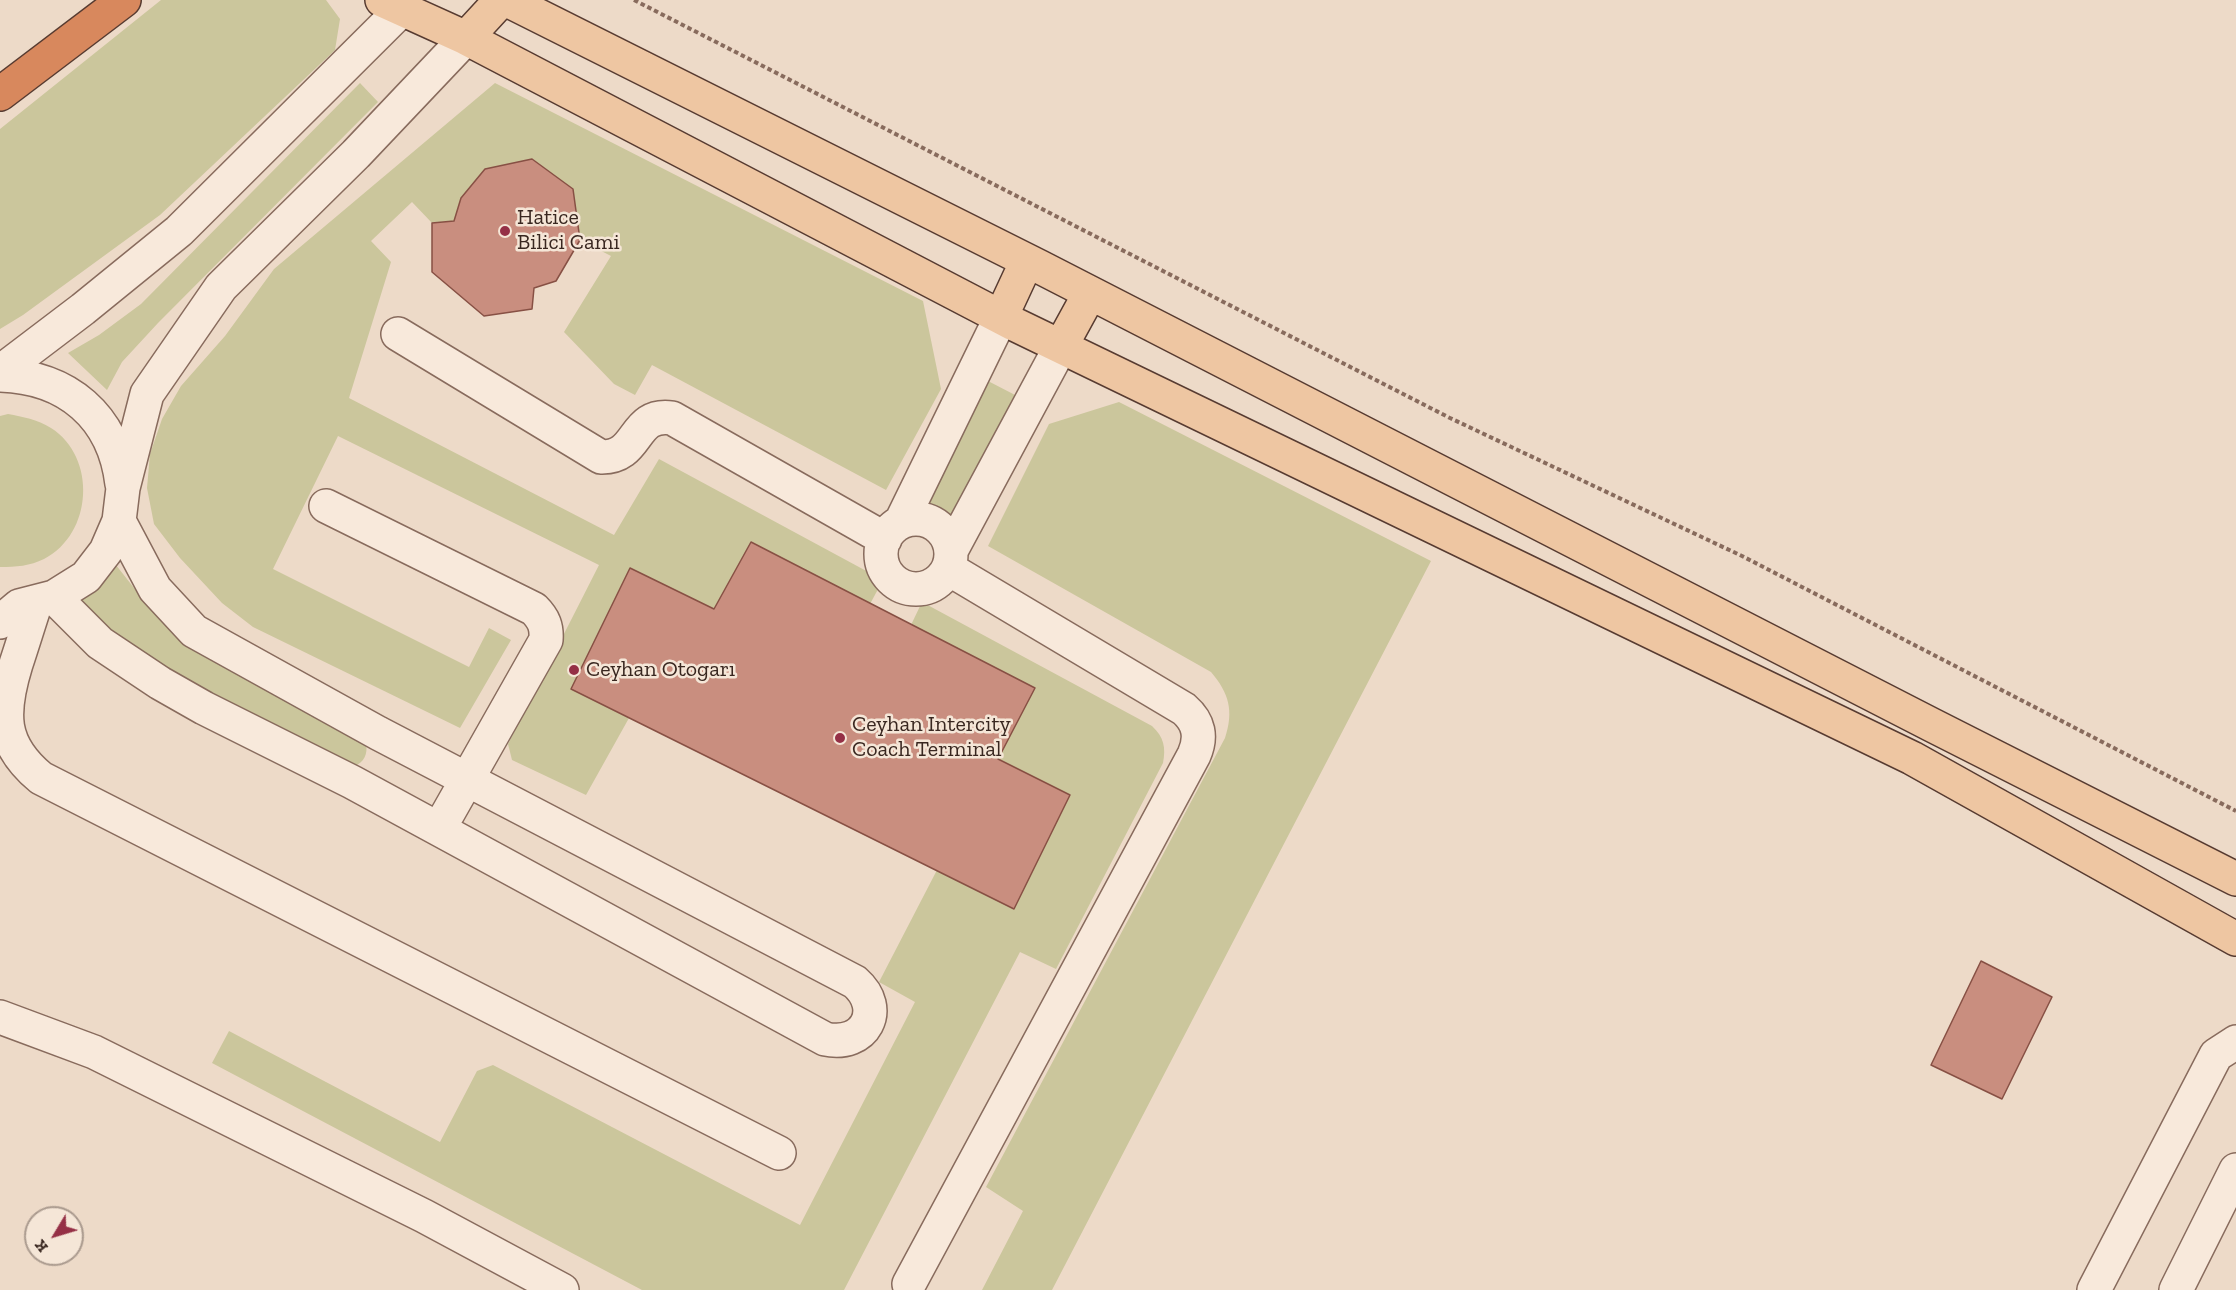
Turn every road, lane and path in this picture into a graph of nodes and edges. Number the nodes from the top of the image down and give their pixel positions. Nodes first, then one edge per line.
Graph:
1 (124, 0) edge
2 (501, 0) edge
3 (507, 0) edge
4 (634, 0) edge
5 (398, 3) edge
6 (466, 38) junction
7 (0, 94) edge
8 (1027, 261) junction
9 (1090, 293) junction
10 (1001, 317) junction
11 (398, 334) dead end
12 (1061, 346) junction
13 (0, 373) edge
14 (123, 488) junction
15 (326, 506) dead end
16 (119, 521) junction
17 (893, 530) junction
18 (950, 559) junction
19 (22, 607) edge
20 (467, 779) junction
21 (2236, 811) edge
22 (439, 829) junction
23 (2236, 879) edge
24 (2236, 939) edge
25 (0, 1017) edge
26 (2236, 1042) edge
27 (779, 1153) dead end
28 (2236, 1170) edge
29 (909, 1284) dead end
30 (562, 1290) edge
31 (2094, 1290) edge
32 (2176, 1290) edge

1 - 7 highway
2 - 6 main road
3 - 8 main road
4 - 21 path
5 - 6 main road
5 - 13 street
6 - 10 main road
6 - 14 street
8 - 9 main road
8 - 10 main road
9 - 12 main road
9 - 23 main road
10 - 12 main road
10 - 17 street
11 - 17 street
12 - 18 street
12 - 24 main road
13 - 14 street
14 - 16 street
15 - 20 street
16 - 19 street
16 - 20 street
17 - 18 street
17 - 18 street
18 - 29 street
19 - 22 street
19 - 27 street
20 - 22 street
20 - 22 street
25 - 30 street
26 - 31 street
28 - 32 street

